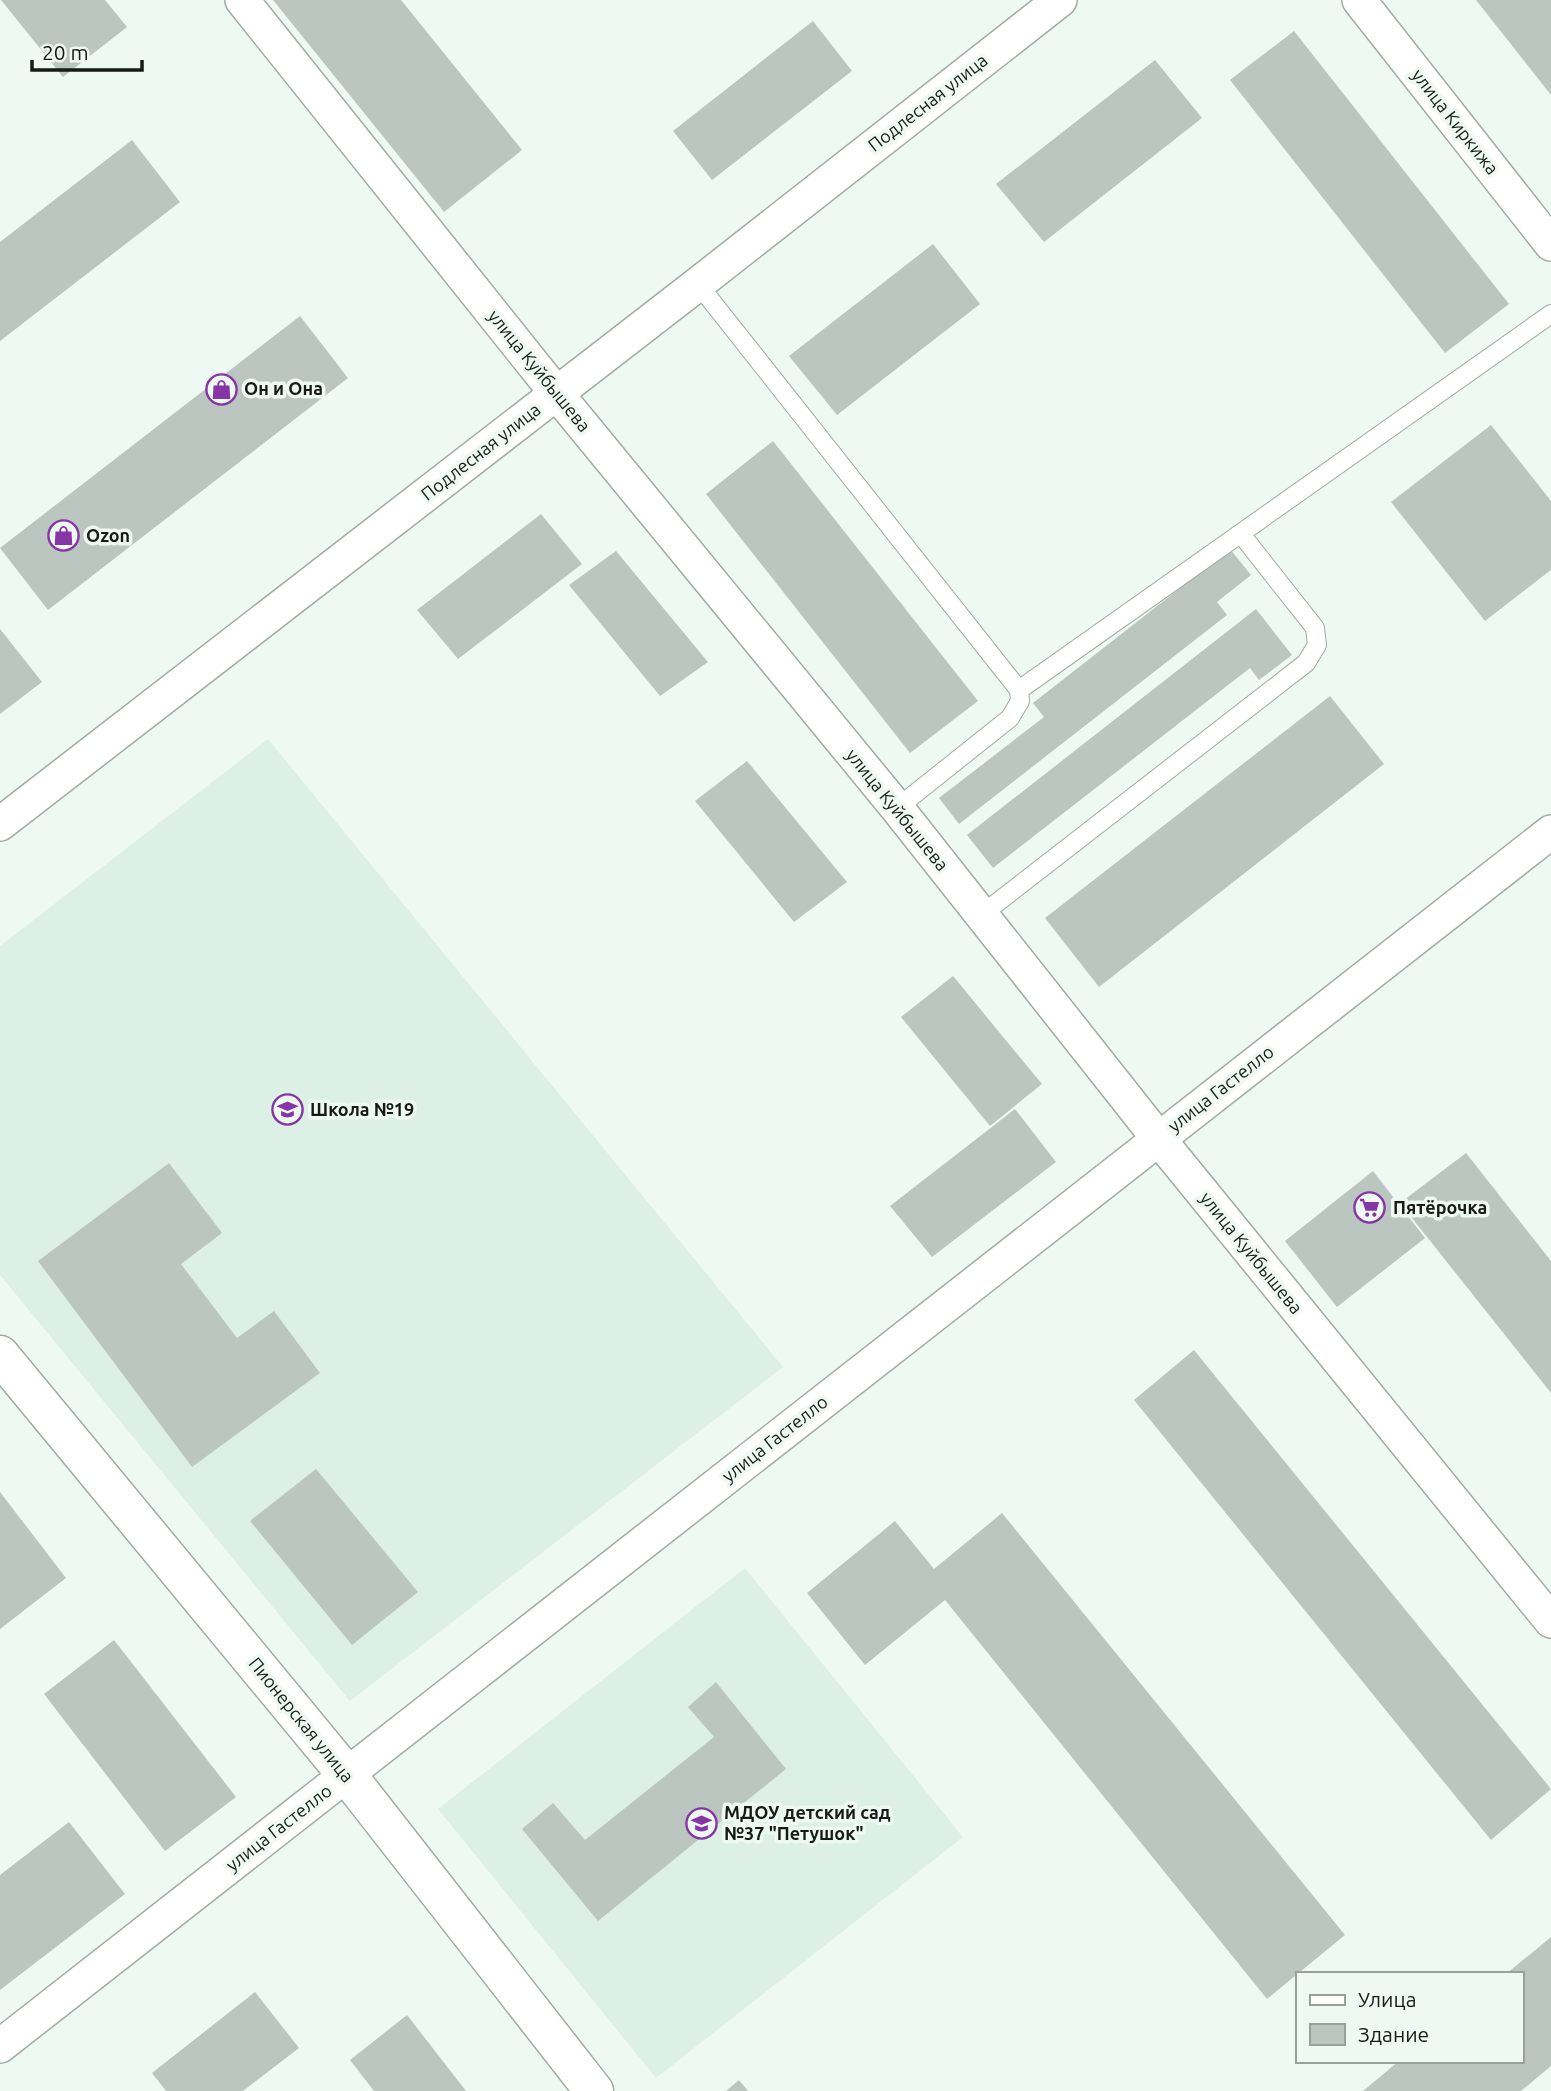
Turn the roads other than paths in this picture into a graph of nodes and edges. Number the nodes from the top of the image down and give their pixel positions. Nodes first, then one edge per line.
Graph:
1 (242, 0) edge
2 (1060, 0) edge
3 (1359, 0) edge
4 (1551, 244) edge
5 (698, 284) junction
6 (1551, 314) edge
7 (557, 394) junction
8 (1241, 534) junction
9 (1020, 690) junction
10 (897, 808) junction
11 (0, 824) edge
12 (1551, 832) edge
13 (981, 915) junction
14 (1158, 1138) junction
15 (0, 1355) edge
16 (1551, 1621) edge
17 (347, 1775) junction
18 (0, 2046) edge
19 (594, 2091) edge

1 - 7 street, улица Куйбышева
2 - 5 street, Подлесная улица
3 - 4 street, улица Киркижа
5 - 7 street, Подлесная улица
5 - 9 lane
6 - 8 lane
7 - 10 street, улица Куйбышева
7 - 11 street, Подлесная улица
8 - 9 lane
8 - 13 lane
9 - 10 lane
10 - 13 street, улица Куйбышева
12 - 14 street, улица Гастелло
13 - 14 street, улица Куйбышева
14 - 16 street, улица Куйбышева
14 - 17 street, улица Гастелло
15 - 17 street, Пионерская улица
17 - 18 street, улица Гастелло
17 - 19 street, Пионерская улица

